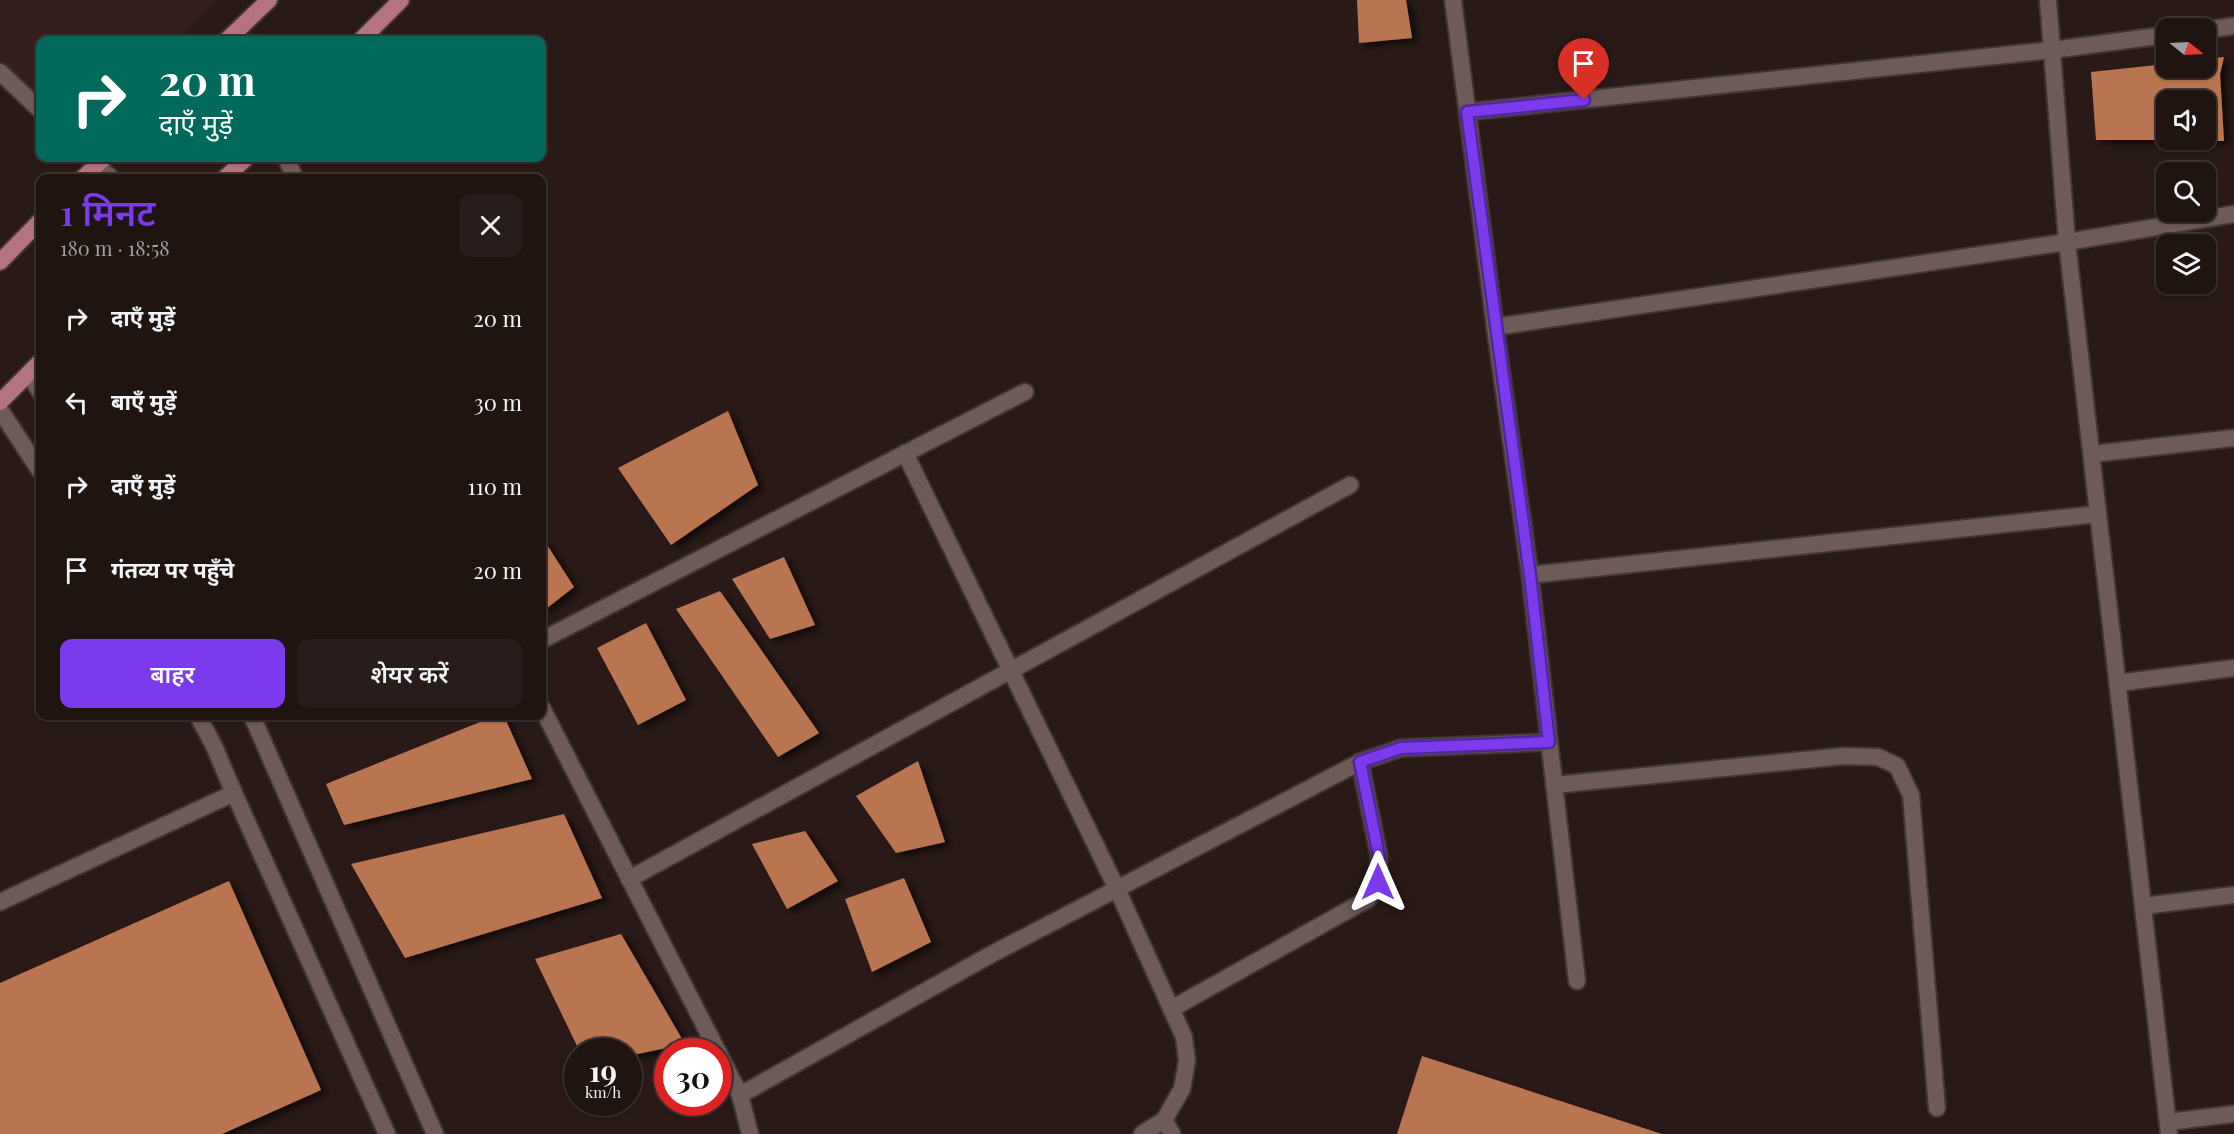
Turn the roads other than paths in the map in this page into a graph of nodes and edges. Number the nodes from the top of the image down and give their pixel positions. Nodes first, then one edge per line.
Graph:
1 (269, 0) edge
2 (401, 0) edge
3 (1454, 0) edge
4 (2048, 0) edge
5 (2234, 26) edge
6 (2216, 28) edge
7 (230, 36) edge
8 (365, 36) edge
9 (2156, 36) edge
10 (2052, 50) junction
11 (0, 72) edge
12 (36, 106) edge
13 (1467, 112) junction
14 (95, 162) edge
15 (99, 162) edge
16 (242, 162) edge
17 (86, 174) edge
18 (108, 174) edge
19 (229, 174) edge
20 (2234, 214) edge
21 (36, 225) edge
22 (2067, 242) junction
23 (0, 262) edge
24 (1495, 327) junction
25 (35, 368) edge
26 (1025, 392) dead end
27 (0, 402) edge
28 (0, 410) edge
29 (2234, 438) edge
30 (905, 453) junction
31 (2092, 454) junction
32 (36, 465) edge
33 (1350, 485) dead end
34 (2098, 514) junction
35 (1530, 575) junction
36 (546, 638) edge
37 (2234, 668) edge
38 (1010, 671) junction
39 (2118, 683) junction
40 (546, 716) edge
41 (200, 720) edge
42 (254, 720) edge
43 (1549, 742) junction
44 (1360, 762) junction
45 (1554, 785) junction
46 (234, 793) junction
47 (629, 879) junction
48 (1117, 889) junction
49 (2234, 895) edge
50 (0, 902) edge
51 (2143, 906) junction
52 (1577, 981) dead end
53 (1171, 1008) junction
54 (711, 1038) edge
55 (732, 1079) edge
56 (740, 1095) junction
57 (1937, 1108) dead end
58 (2234, 1114) edge
59 (1168, 1127) edge
60 (2168, 1128) edge
61 (387, 1134) edge
62 (435, 1134) edge
63 (750, 1134) edge
64 (1142, 1134) edge

1 - 7 main road
2 - 8 main road
3 - 13 street
4 - 10 street
5 - 6 street
9 - 10 street
10 - 13 street
10 - 22 street
11 - 12 street
13 - 24 street
14 - 17 main road
15 - 18 street
16 - 19 main road
20 - 22 street
21 - 23 main road
22 - 24 street
22 - 31 street
24 - 35 street
25 - 27 main road
26 - 30 street
28 - 32 street
29 - 31 street
30 - 36 street
30 - 38 street
31 - 34 street
33 - 38 street
34 - 35 street
34 - 39 street
35 - 43 street
37 - 39 street
38 - 47 street
38 - 48 street
39 - 51 street
40 - 47 street
41 - 46 street
42 - 62 street
43 - 44 street
43 - 45 street
44 - 48 street
44 - 53 street
45 - 52 street
45 - 57 street
46 - 50 street
46 - 61 street
47 - 54 street
48 - 53 street
48 - 56 street
49 - 51 street
51 - 60 street
53 - 59 street
55 - 56 street
56 - 63 street
58 - 60 street
59 - 64 street

